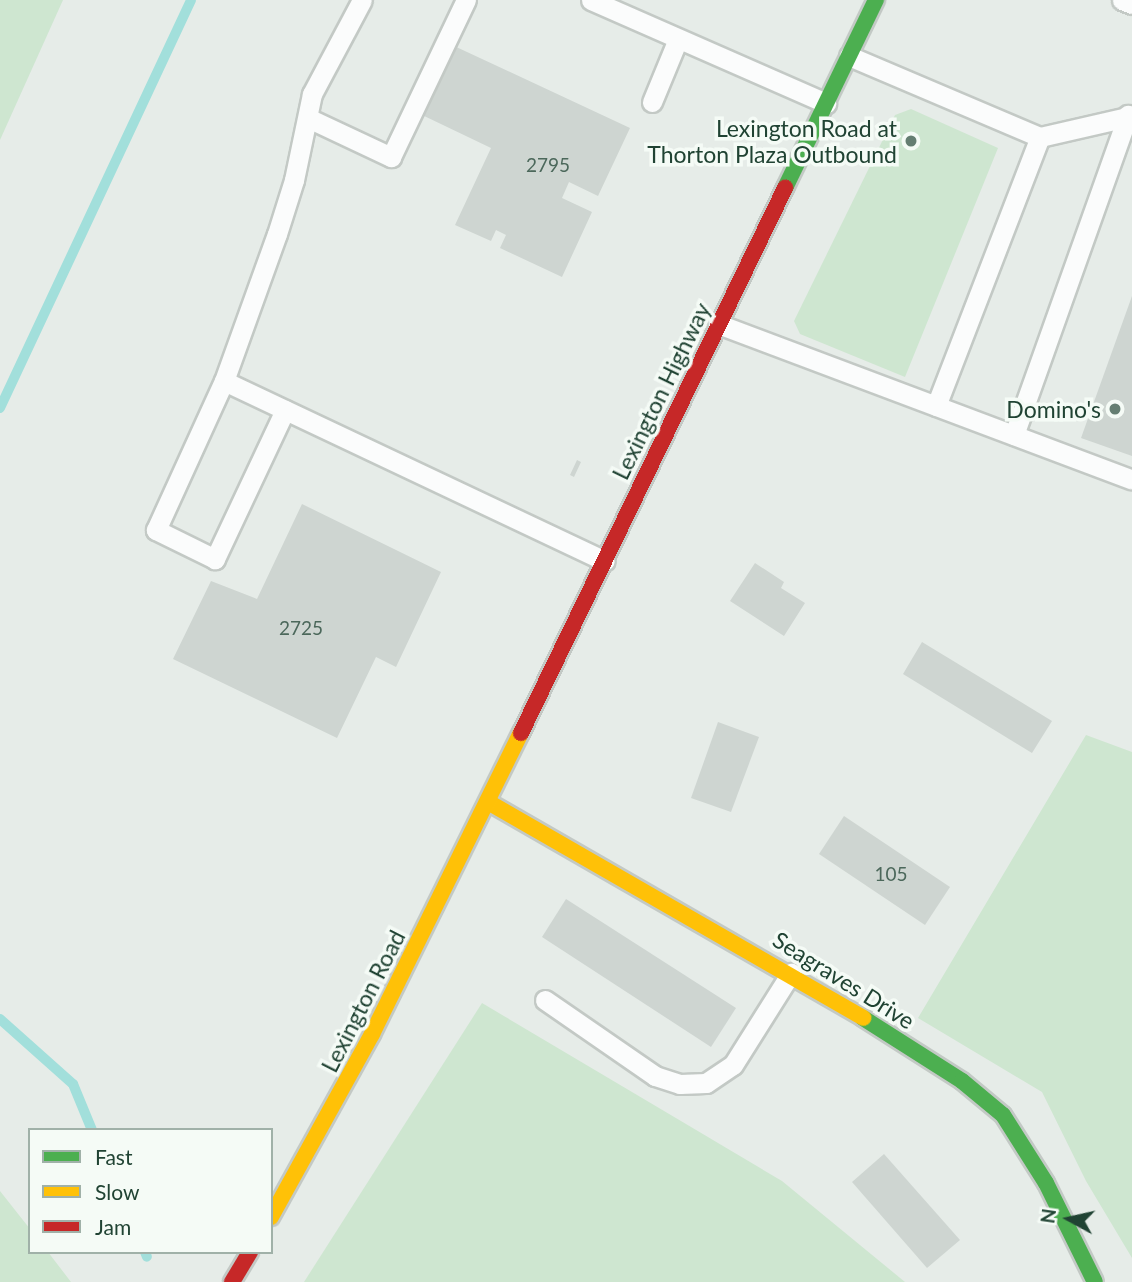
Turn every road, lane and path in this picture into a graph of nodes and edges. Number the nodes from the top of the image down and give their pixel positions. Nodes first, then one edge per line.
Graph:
1 (362, 0) edge
2 (466, 0) edge
3 (591, 0) edge
4 (876, 0) edge
5 (1122, 0) edge
6 (1132, 4) edge
7 (678, 39) junction
8 (849, 56) junction
9 (652, 102) dead end
10 (826, 103) junction
11 (1130, 116) edge
12 (308, 118) junction
13 (1040, 137) junction
14 (718, 324) junction
15 (224, 381) junction
16 (936, 406) junction
17 (285, 410) junction
18 (1014, 435) junction
19 (1132, 480) edge
20 (605, 561) junction
21 (488, 802) junction
22 (791, 973) junction
23 (545, 1000) dead end
24 (273, 1213) edge
25 (249, 1254) edge
26 (232, 1282) edge
27 (1095, 1282) edge

1 - 12 lane
2 - 12 lane
3 - 7 lane
4 - 8 main road, Lexington Highway
5 - 6 lane
7 - 9 lane
7 - 10 lane
8 - 10 main road, Lexington Highway
8 - 13 lane
10 - 14 main road, Lexington Highway
11 - 13 lane
11 - 18 lane
12 - 15 lane
13 - 16 lane
14 - 16 lane
14 - 20 main road, Lexington Highway
15 - 17 lane
15 - 17 lane
16 - 18 lane
17 - 20 lane
18 - 19 lane
20 - 21 main road, Lexington Highway
21 - 22 main road, Seagraves Drive
21 - 24 main road, Lexington Road
22 - 23 lane
22 - 27 main road, Seagraves Drive
25 - 26 main road

